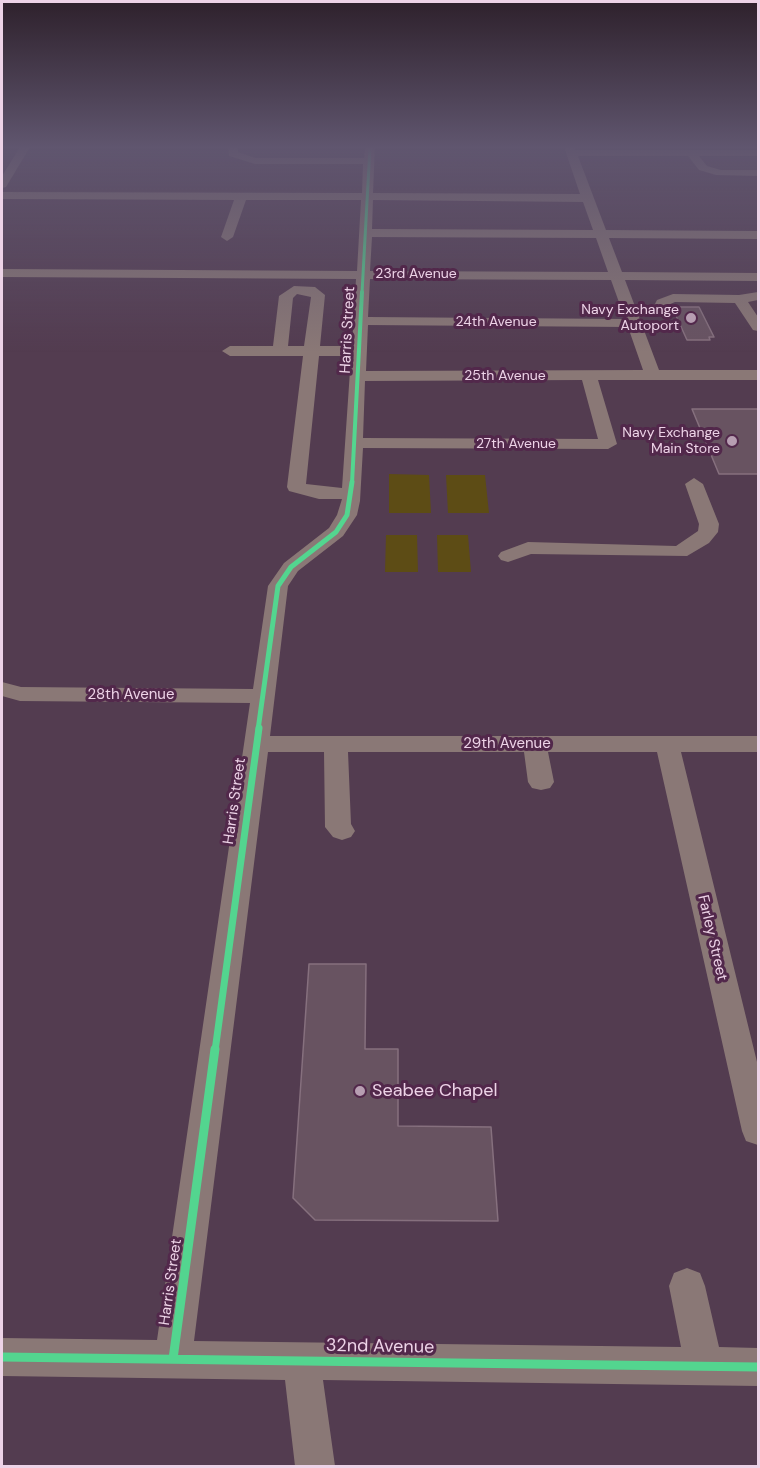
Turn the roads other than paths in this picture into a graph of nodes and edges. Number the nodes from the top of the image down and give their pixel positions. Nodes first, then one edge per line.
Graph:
1 (234, 216) edge
2 (366, 216) edge
3 (593, 216) edge
4 (365, 233) junction
5 (600, 234) junction
6 (759, 235) edge
7 (227, 237) dead end
8 (2, 273) edge
9 (363, 274) junction
10 (615, 275) junction
11 (759, 277) edge
12 (759, 296) edge
13 (739, 299) junction
14 (630, 318) junction
15 (361, 321) junction
16 (759, 327) edge
17 (230, 351) dead end
18 (280, 351) junction
19 (313, 351) junction
20 (358, 364) junction
21 (759, 375) edge
22 (590, 376) junction
23 (653, 376) junction
24 (353, 443) junction
25 (694, 484) dead end
26 (351, 494) junction
27 (508, 556) dead end
28 (2, 689) edge
29 (262, 696) junction
30 (255, 744) junction
31 (336, 744) junction
32 (535, 744) junction
33 (667, 744) junction
34 (759, 744) edge
35 (541, 782) dead end
36 (342, 831) dead end
37 (759, 1131) edge
38 (687, 1286) dead end
39 (2, 1357) edge
40 (173, 1359) junction
41 (304, 1361) junction
42 (704, 1367) junction
43 (759, 1367) edge
44 (315, 1467) edge

1 - 7 street
2 - 4 street, Harris Street
3 - 5 street
4 - 5 street
4 - 9 street, Harris Street
5 - 6 street
5 - 10 street
8 - 9 street, 23rd Avenue
9 - 10 street, 23rd Avenue
9 - 15 street, Harris Street
10 - 11 street, 23rd Avenue
10 - 14 street
12 - 13 street, 24th Avenue
13 - 14 street, 24th Avenue
13 - 16 street
14 - 15 street, 24th Avenue
14 - 23 street
15 - 20 street, Harris Street
17 - 18 street, 25th Avenue
18 - 19 street, 25th Avenue
18 - 19 street
19 - 20 street, 25th Avenue
19 - 26 street
20 - 22 street, 25th Avenue
20 - 24 street, Harris Street
21 - 23 street, 25th Avenue
22 - 23 street, 25th Avenue
22 - 24 street, 27th Avenue
24 - 26 street, Harris Street
25 - 27 street
26 - 29 street, Harris Street
28 - 29 street, 28th Avenue
29 - 30 street, Harris Street
30 - 31 street, 29th Avenue
30 - 40 street, Harris Street
31 - 32 street, 29th Avenue
31 - 36 street
32 - 33 street, 29th Avenue
32 - 35 street
33 - 34 street, 29th Avenue
33 - 37 street, Farley Street
38 - 42 street
39 - 40 street, 32nd Avenue
40 - 41 street, 32nd Avenue
41 - 42 street, 32nd Avenue
41 - 44 street
42 - 43 street, 32nd Avenue

